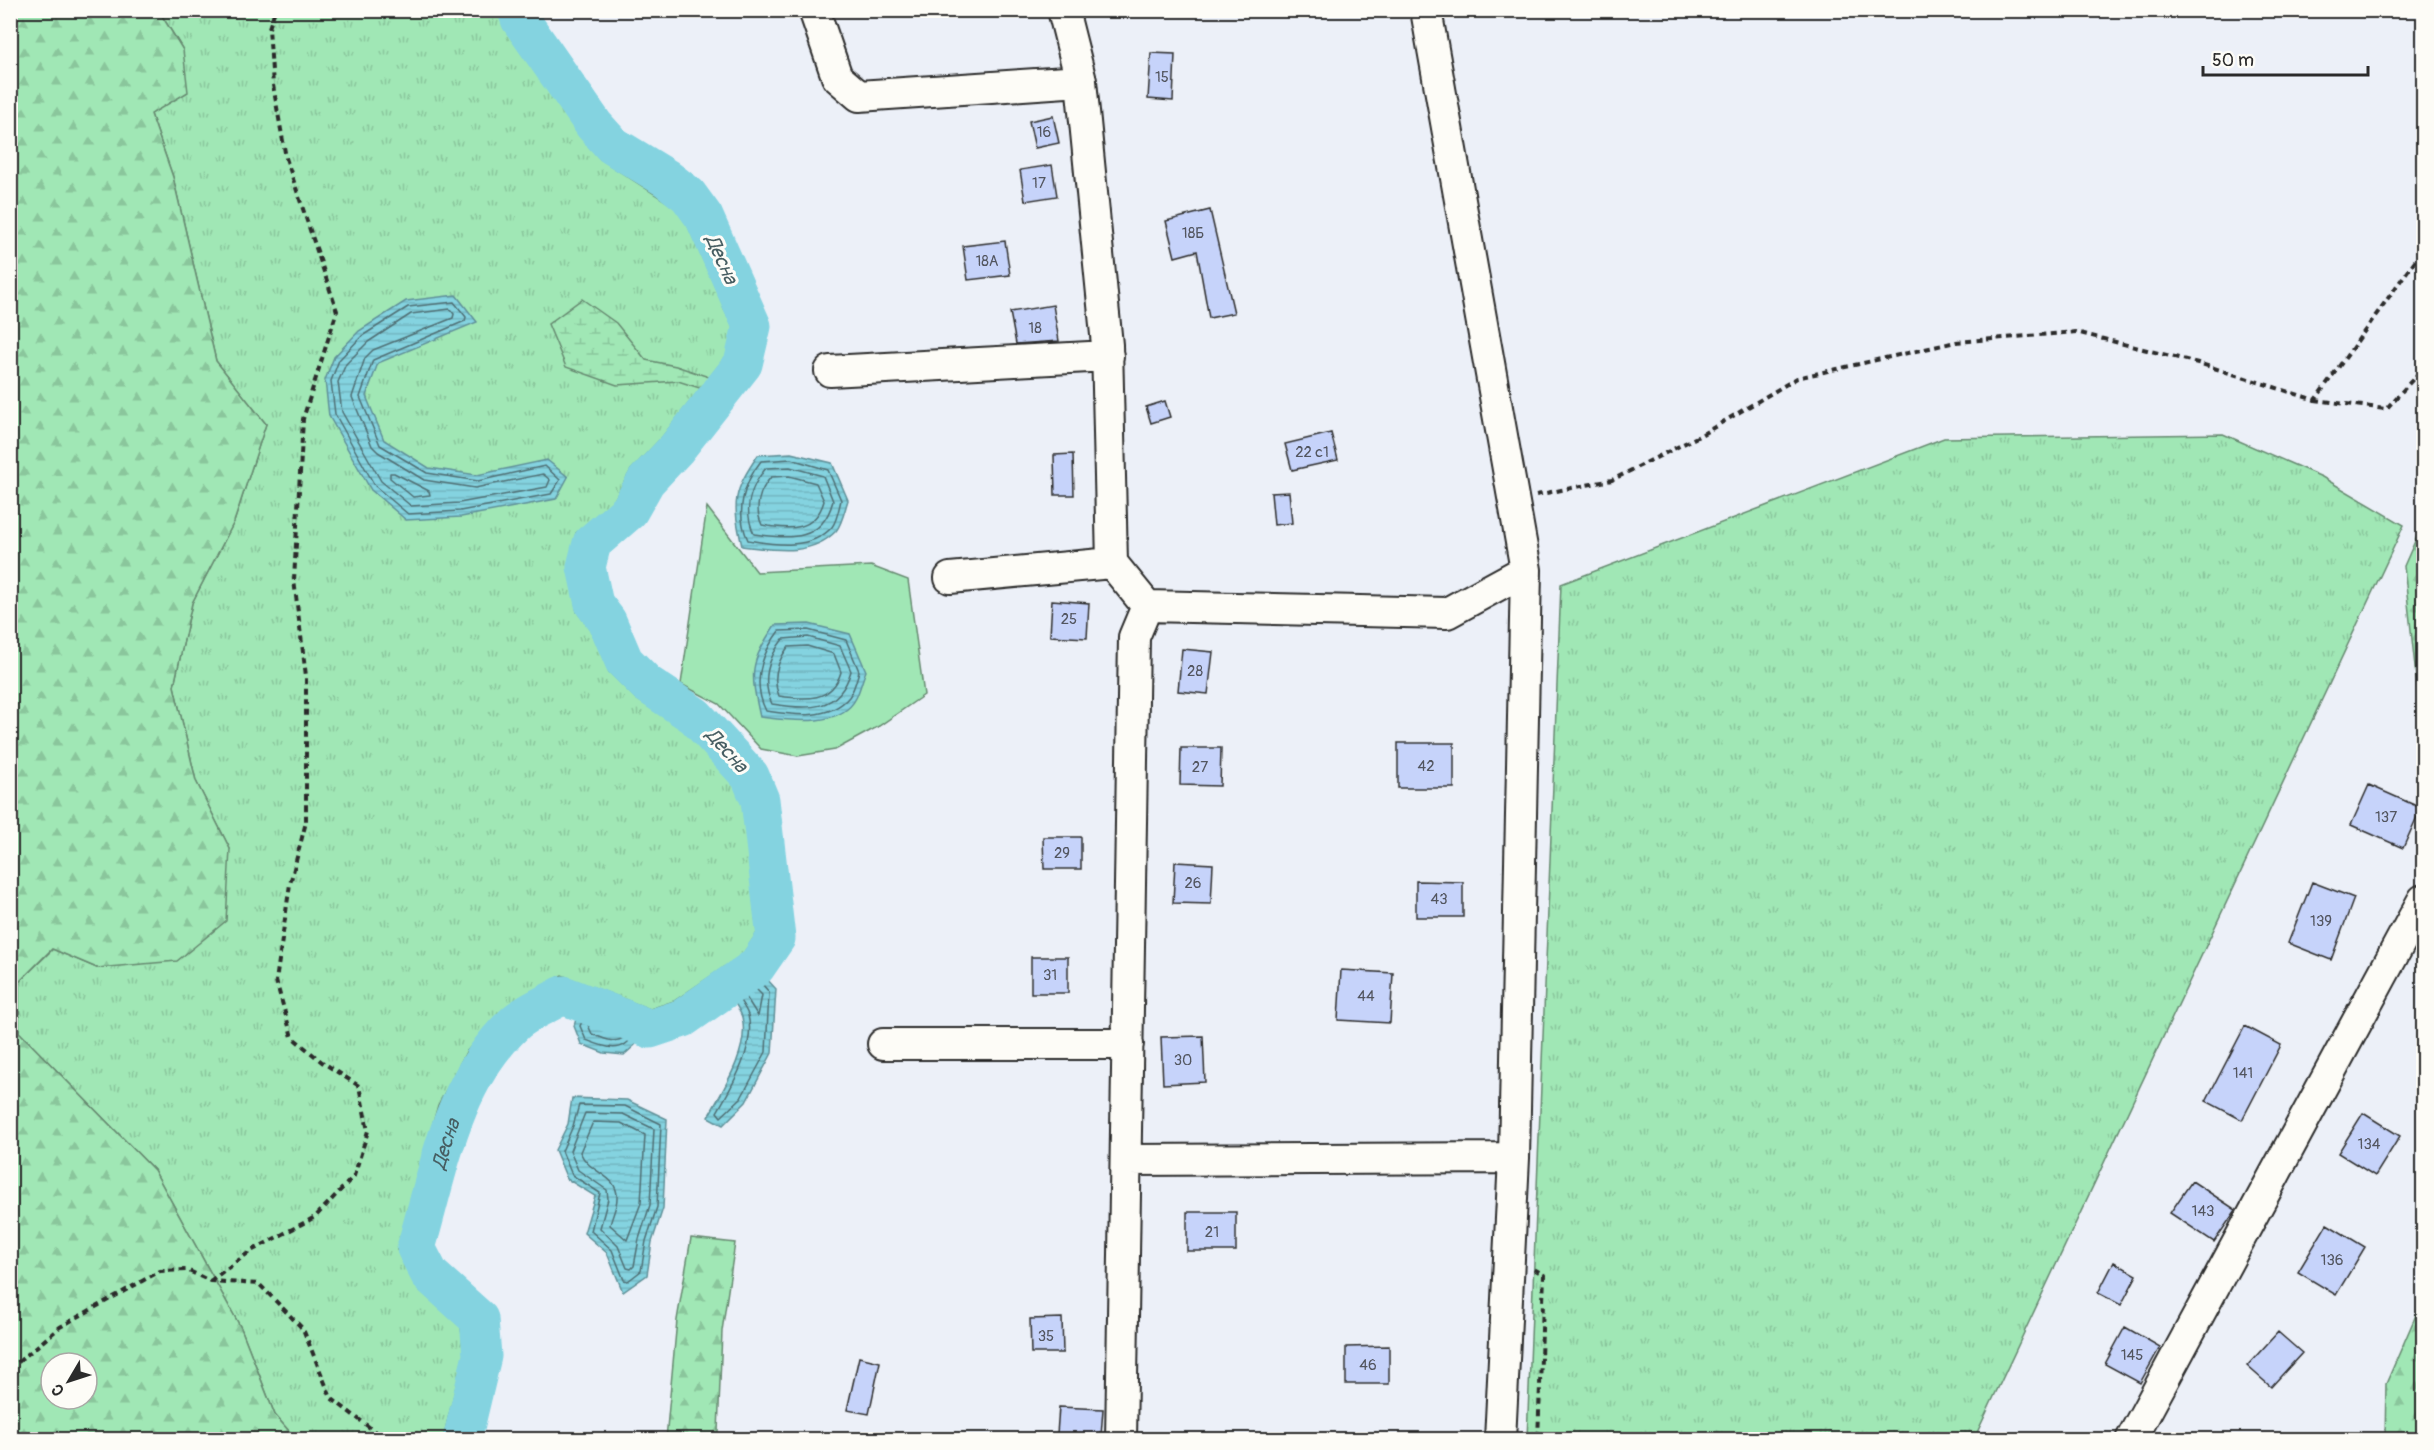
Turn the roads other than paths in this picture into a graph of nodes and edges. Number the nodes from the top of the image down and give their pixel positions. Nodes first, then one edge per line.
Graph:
1 (814, 10) edge
2 (1063, 10) edge
3 (1426, 10) edge
4 (1081, 81) junction
5 (1108, 356) junction
6 (830, 371) dead end
7 (1112, 563) junction
8 (1526, 570) junction
9 (950, 578) dead end
10 (1147, 606) junction
11 (2420, 913) edge
12 (883, 1044) dead end
13 (1128, 1044) junction
14 (1514, 1158) junction
15 (1126, 1160) junction
16 (1121, 1440) edge
17 (1500, 1440) edge
18 (2131, 1440) edge

1 - 4 street
2 - 4 street
3 - 8 street
4 - 5 street
5 - 6 street
5 - 7 street
7 - 9 street
7 - 10 street
8 - 10 street
8 - 14 street
10 - 13 street
11 - 18 street
12 - 13 street
13 - 15 street
14 - 15 street
14 - 17 street
15 - 16 street

